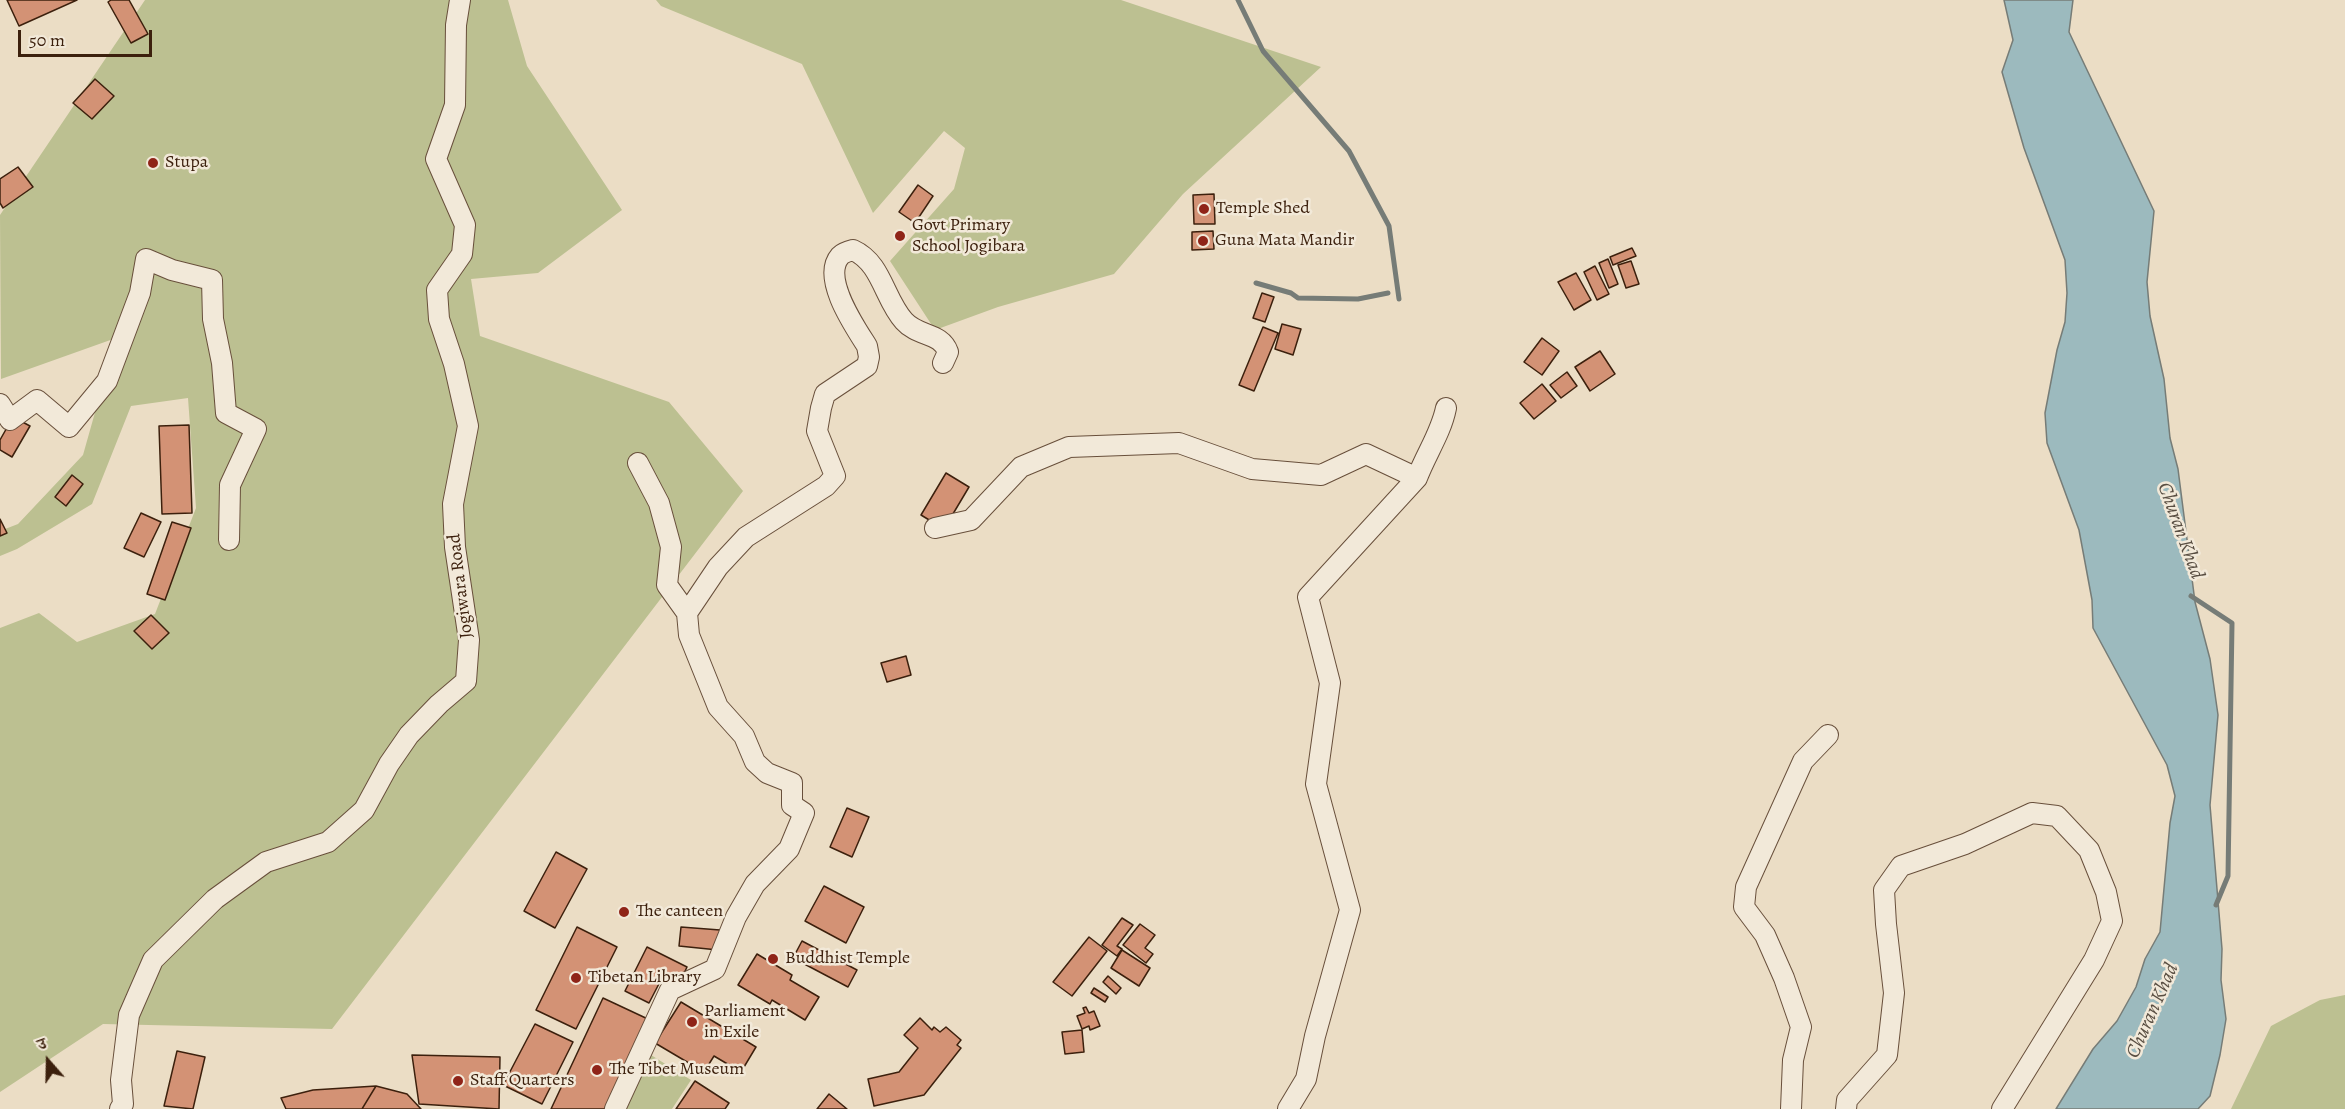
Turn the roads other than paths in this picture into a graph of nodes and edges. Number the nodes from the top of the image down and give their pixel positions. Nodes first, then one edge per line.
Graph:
1 (460, 0) edge
2 (943, 363) dead end
3 (0, 404) edge
4 (1446, 408) dead end
5 (638, 463) dead end
6 (1417, 478) junction
7 (935, 528) dead end
8 (229, 540) dead end
9 (687, 613) junction
10 (1828, 735) dead end
11 (120, 1109) edge
12 (615, 1109) edge
13 (1288, 1109) edge
14 (1791, 1109) edge
15 (1846, 1109) edge
16 (2002, 1109) edge

1 - 11 street, Jogiwara Road
2 - 9 street
3 - 8 street
4 - 6 street
5 - 9 street
6 - 7 street
6 - 13 street
9 - 12 street
10 - 14 street
15 - 16 street

